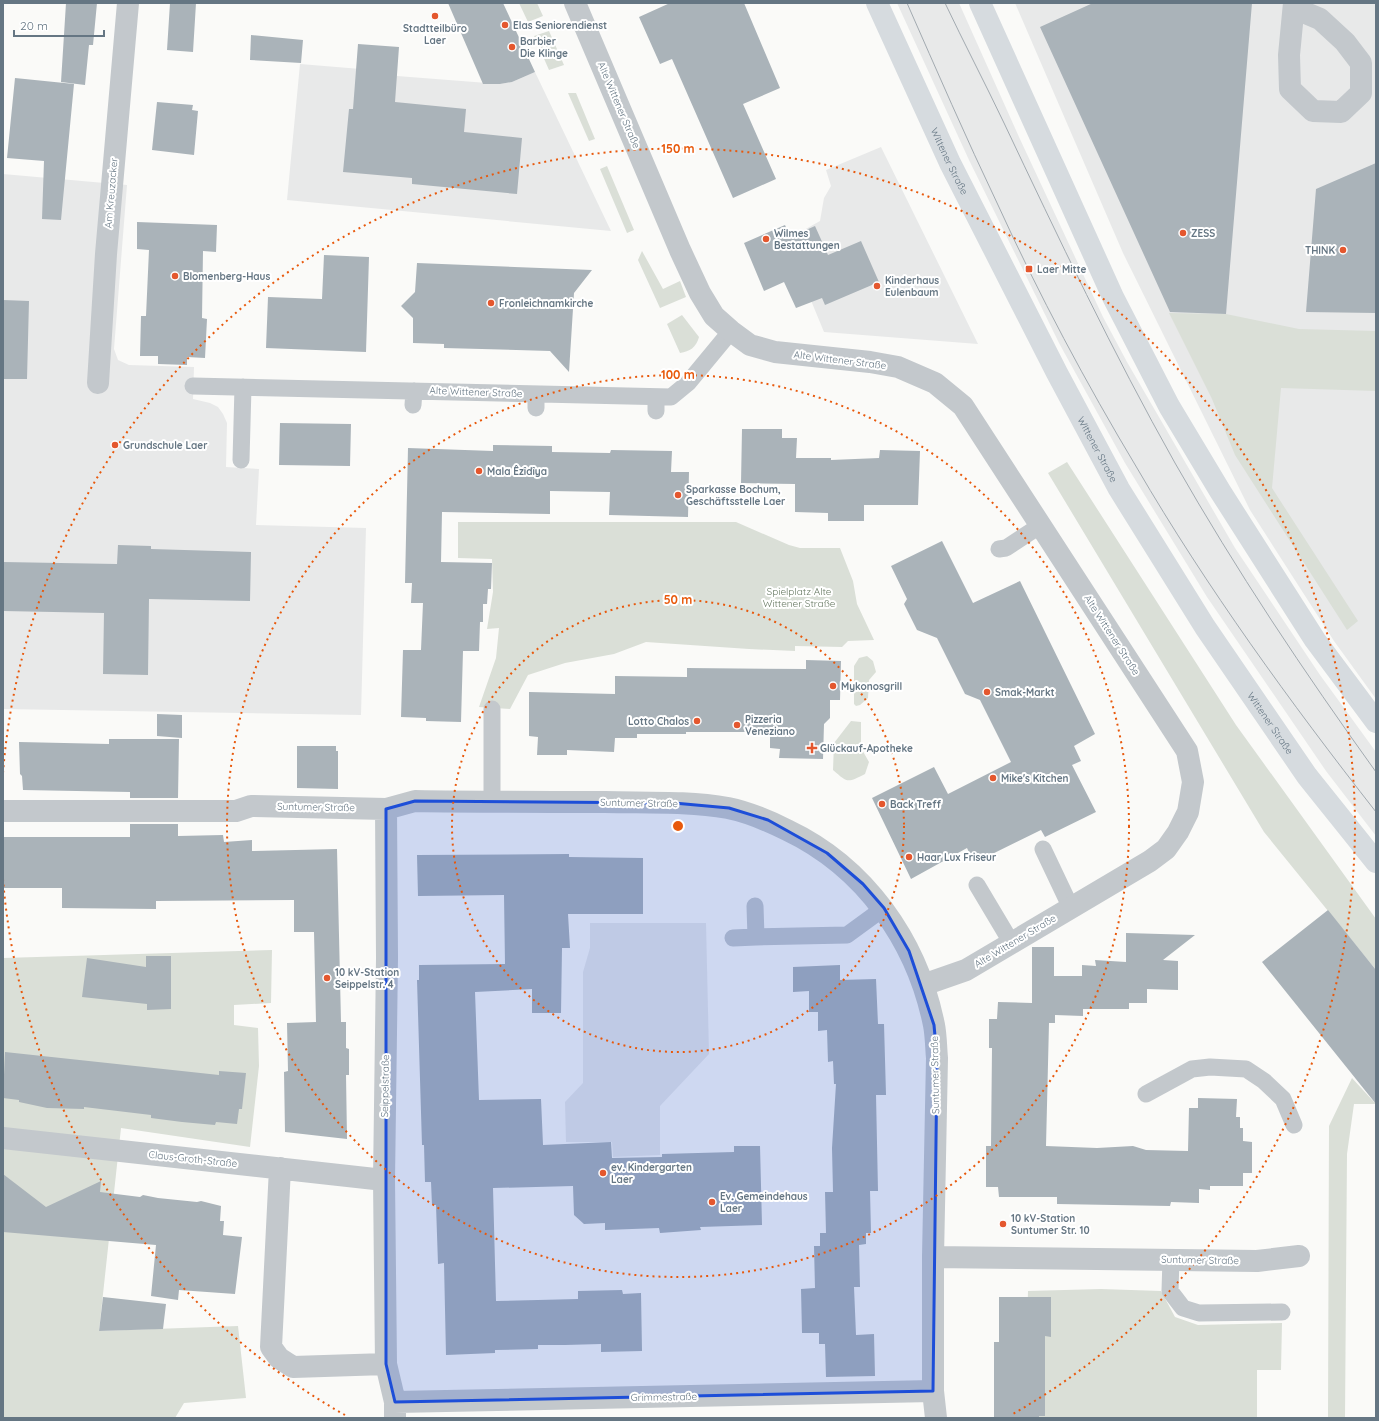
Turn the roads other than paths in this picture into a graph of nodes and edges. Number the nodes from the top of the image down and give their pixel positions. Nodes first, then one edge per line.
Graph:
1 (128, 3) edge
2 (575, 3) edge
3 (877, 3) edge
4 (980, 3) edge
5 (1294, 6) edge
6 (731, 331) junction
7 (98, 383) dead end
8 (193, 386) dead end
9 (243, 387) junction
10 (241, 460) dead end
11 (1042, 525) junction
12 (999, 549) dead end
13 (492, 709) dead end
14 (1376, 722) edge
15 (492, 802) junction
16 (386, 809) junction
17 (3, 811) edge
18 (1043, 849) dead end
19 (1376, 862) edge
20 (977, 885) dead end
21 (756, 906) dead end
22 (884, 908) junction
23 (1071, 908) junction
24 (756, 937) junction
25 (733, 938) dead end
26 (1012, 942) junction
27 (923, 985) junction
28 (1146, 1094) dead end
29 (1294, 1125) dead end
30 (3, 1138) edge
31 (280, 1168) junction
32 (384, 1180) junction
33 (1299, 1256) dead end
34 (933, 1257) junction
35 (1171, 1259) junction
36 (1282, 1312) dead end
37 (386, 1364) junction
38 (933, 1391) junction
39 (395, 1410) edge
40 (928, 1418) edge
41 (936, 1418) edge

1 - 7 street, Am Kreuzacker
2 - 6 street, Alte Wittener Straße
3 - 19 main road, Wittener Straße
4 - 14 main road
5 - 5 street
6 - 9 lane, Alte Wittener Straße
6 - 11 street, Alte Wittener Straße
8 - 9 lane, Alte Wittener Straße
9 - 10 lane
11 - 12 lane
11 - 23 street, Alte Wittener Straße
13 - 15 lane
15 - 16 street, Suntumer Straße
15 - 22 street, Suntumer Straße
16 - 17 street, Suntumer Straße
16 - 32 street, Seippelstraße
18 - 23 lane
20 - 26 lane
21 - 24 lane
22 - 24 lane
22 - 27 street, Suntumer Straße
23 - 26 street, Alte Wittener Straße
24 - 25 lane
26 - 27 street, Alte Wittener Straße
27 - 34 street, Suntumer Straße
28 - 29 lane
30 - 31 street, Claus-Groth-Straße
31 - 32 street, Claus-Groth-Straße
31 - 37 street
32 - 37 street, Seippelstraße
33 - 35 street, Suntumer Straße
34 - 35 street, Suntumer Straße
34 - 38 street, Suntumer Straße
35 - 36 lane
37 - 39 street, Seippelstraße
38 - 39 street, Grimmestraße
38 - 40 street, Suntumer Straße
38 - 41 street, Suntumer Straße

